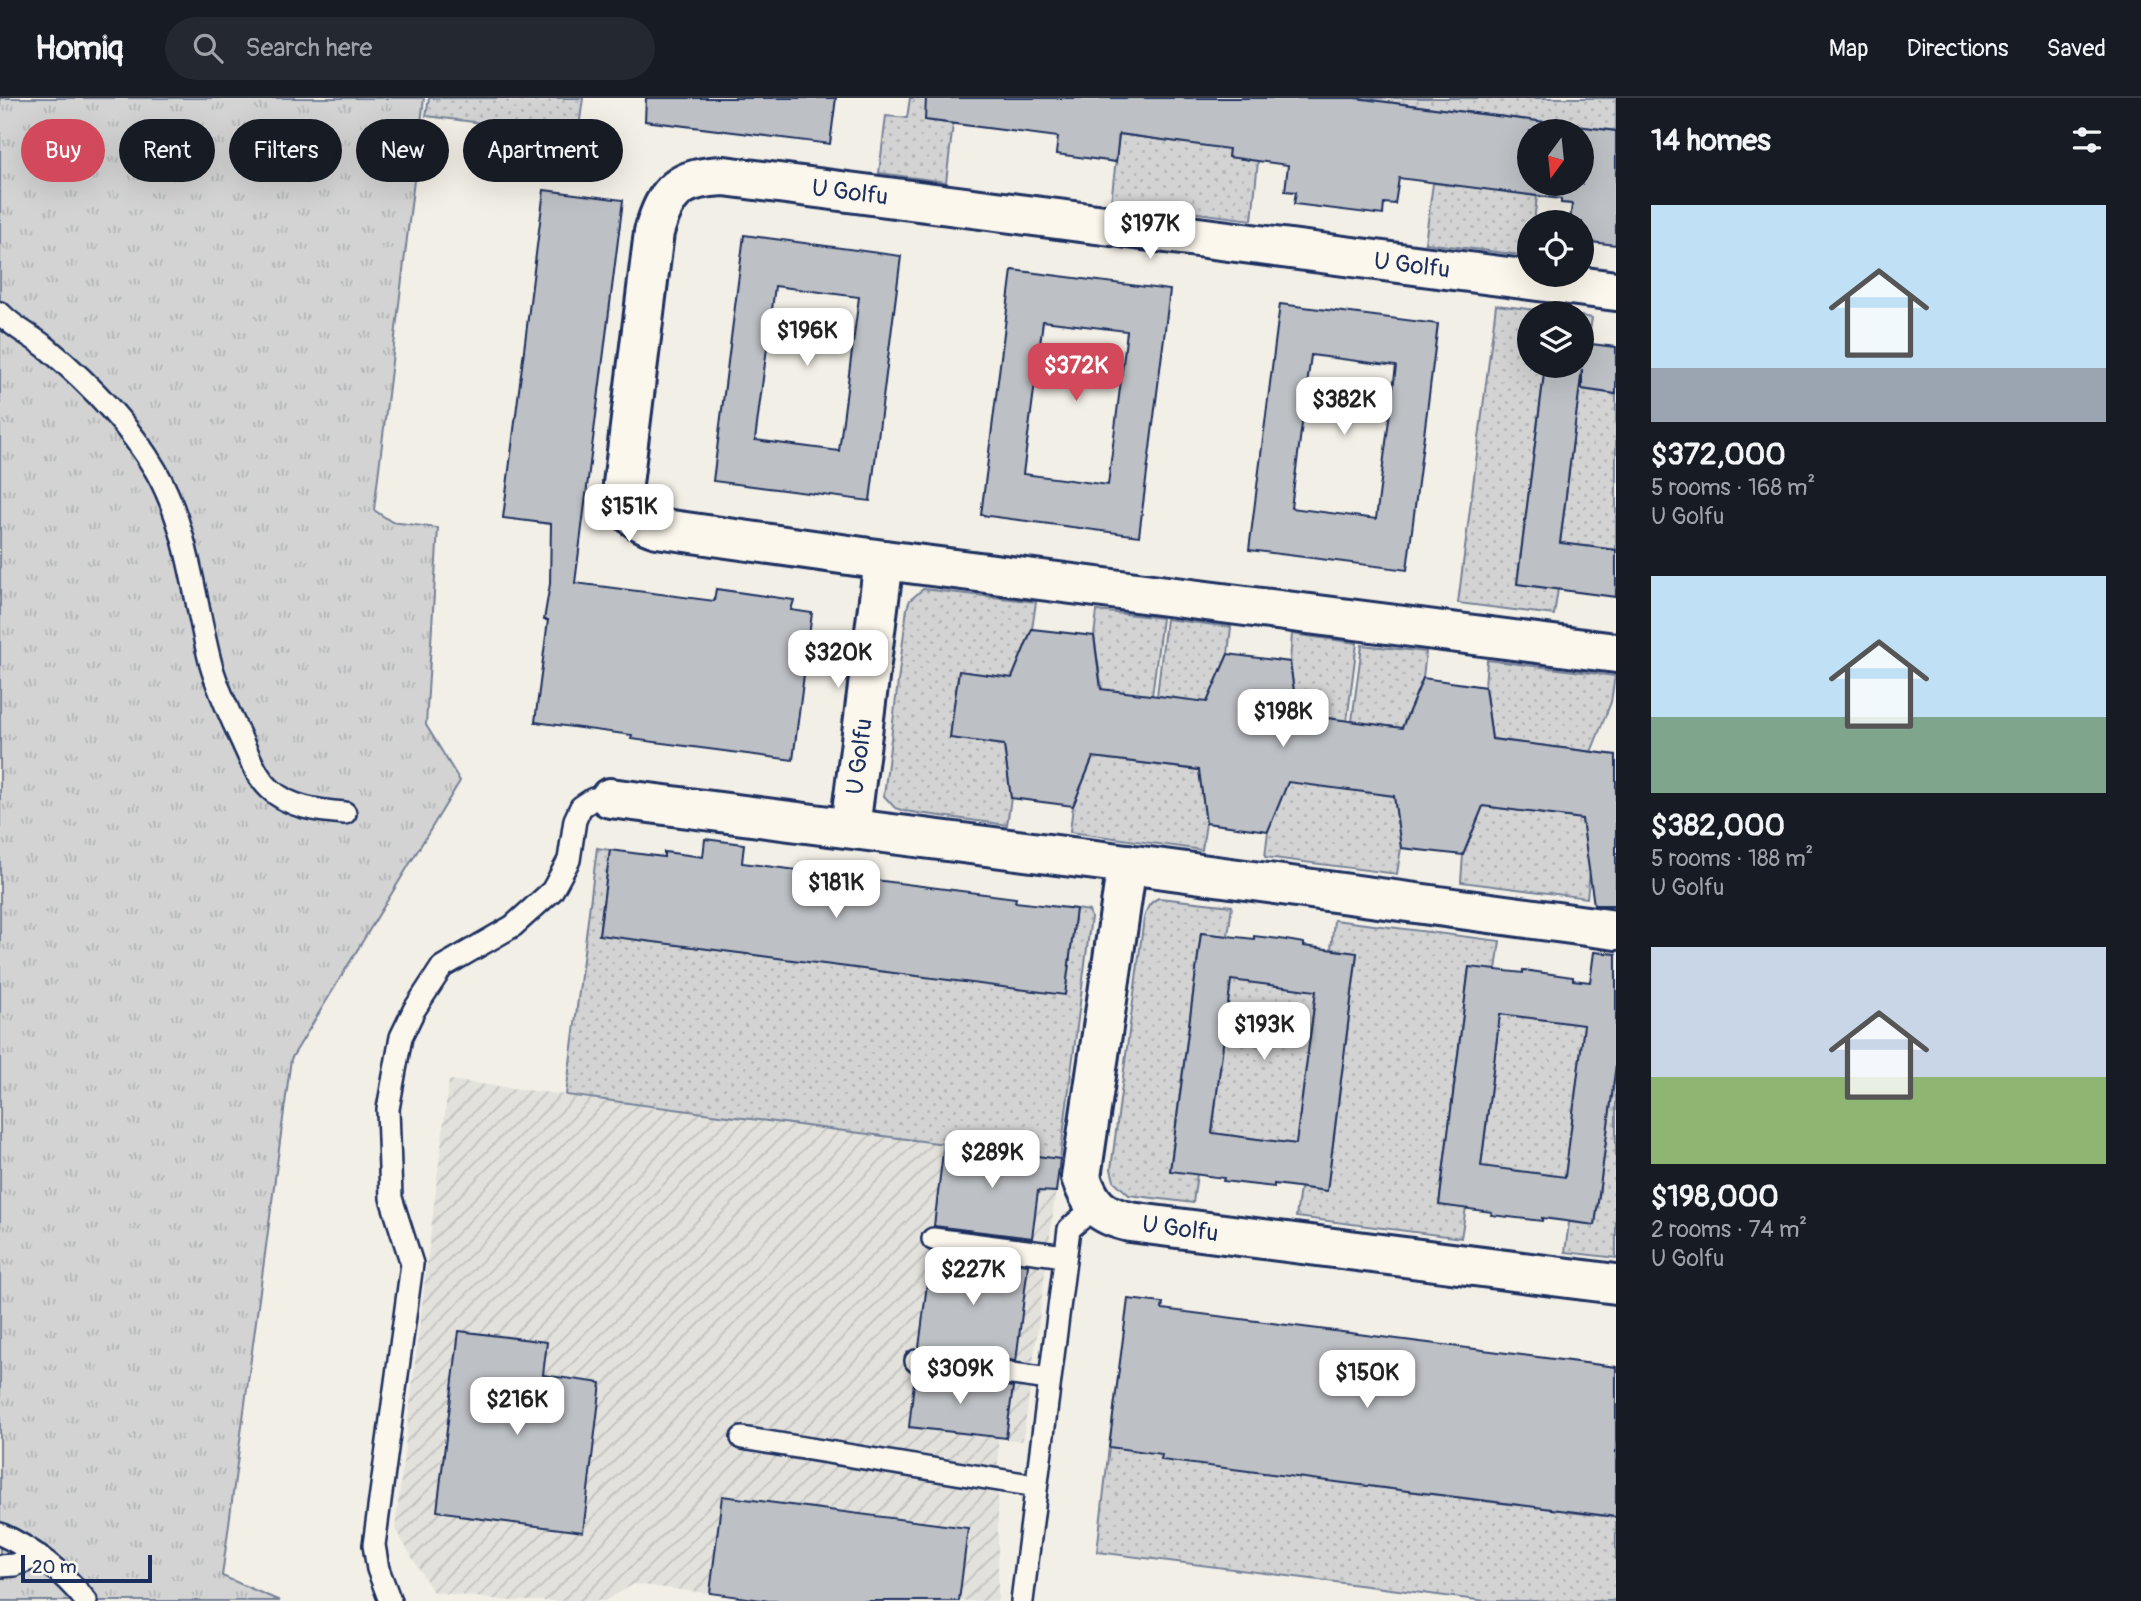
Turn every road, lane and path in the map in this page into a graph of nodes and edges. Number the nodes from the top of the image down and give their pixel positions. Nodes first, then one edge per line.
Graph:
1 (1616, 291) edge
2 (0, 313) edge
3 (884, 559) junction
4 (1616, 653) edge
5 (610, 798) joint
6 (345, 814) dead end
7 (850, 828) junction
8 (1127, 864) junction
9 (1616, 930) edge
10 (1096, 1206) junction
11 (933, 1239) dead end
12 (1065, 1256) junction
13 (1616, 1284) edge
14 (916, 1361) dead end
15 (1049, 1379) junction
16 (742, 1438) dead end
17 (1036, 1486) junction
18 (0, 1534) edge
19 (39, 1556) junction
20 (0, 1566) edge
21 (86, 1601) edge
22 (390, 1601) edge
23 (1022, 1601) edge

1 - 3 street, U Golfu
2 - 6 lane
3 - 4 street, U Golfu
3 - 7 street, U Golfu
5 - 7 street, U Golfu
5 - 22 lane
7 - 8 street, U Golfu
8 - 9 street, U Golfu
8 - 10 street
10 - 12 lane
10 - 13 street, U Golfu
11 - 12 lane
12 - 15 lane
14 - 15 lane
15 - 17 lane
16 - 17 lane
17 - 23 lane
18 - 19 lane
19 - 20 lane
19 - 21 lane

